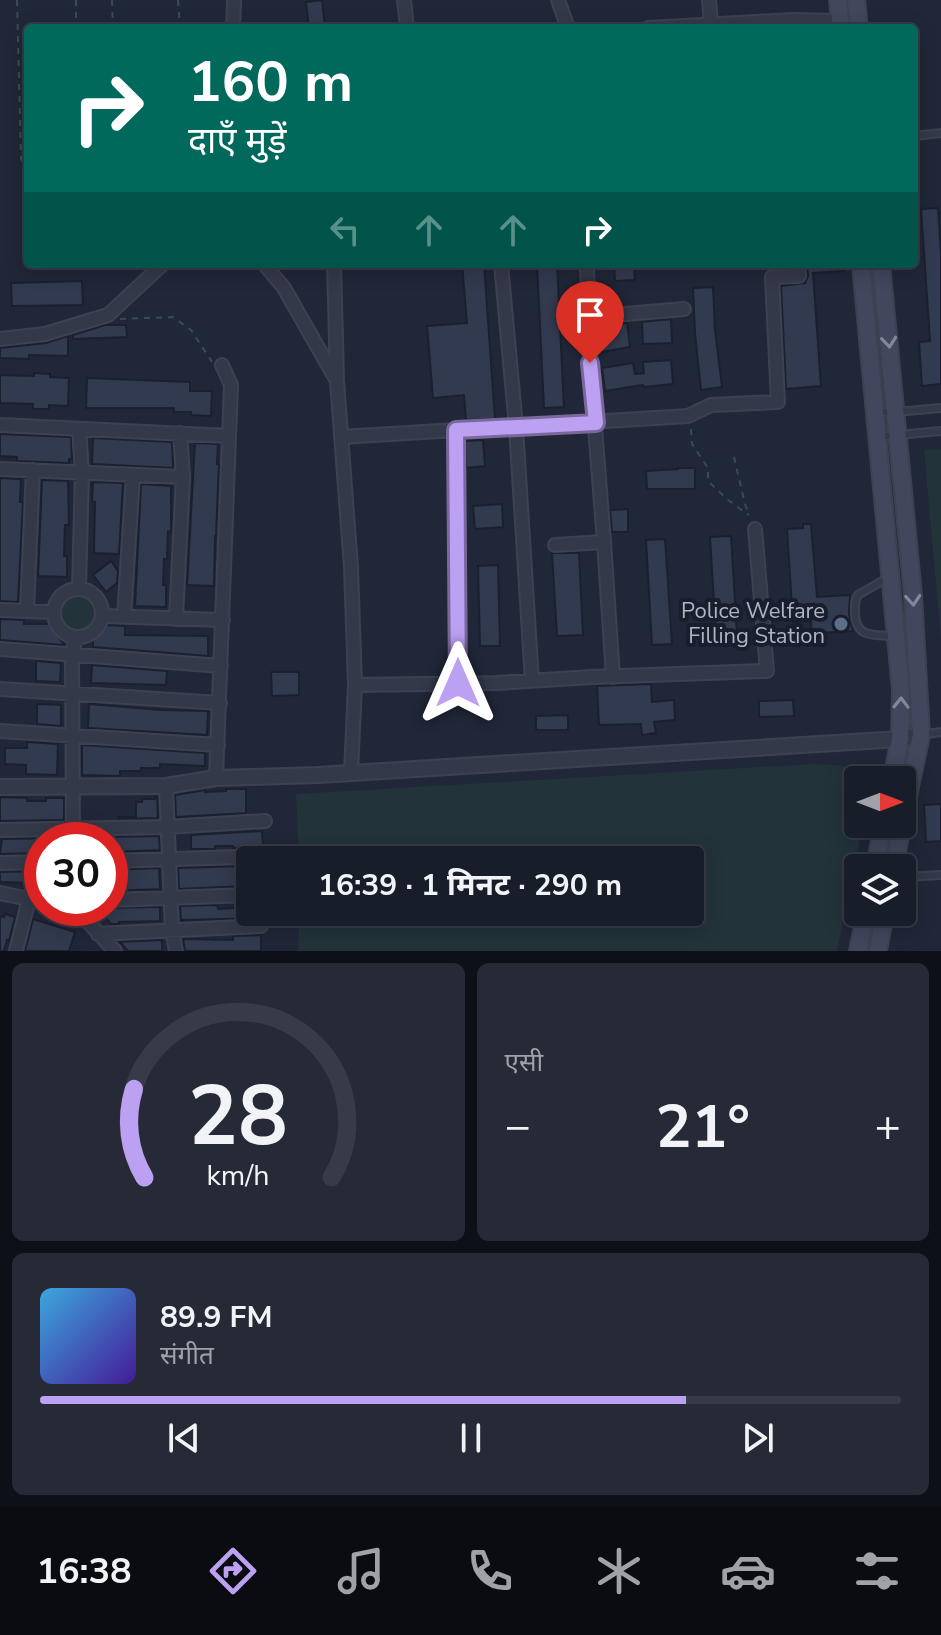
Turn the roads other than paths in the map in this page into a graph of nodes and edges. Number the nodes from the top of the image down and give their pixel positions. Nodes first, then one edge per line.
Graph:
1 (234, 0) edge
2 (404, 0) edge
3 (558, 0) edge
4 (709, 0) edge
5 (838, 0) edge
6 (856, 0) edge
7 (233, 24) edge
8 (407, 24) edge
9 (567, 24) edge
10 (711, 24) joint
11 (792, 24) edge
12 (840, 24) edge
13 (859, 24) edge
14 (941, 133) edge
15 (918, 136) edge
16 (159, 268) edge
17 (267, 268) edge
18 (334, 268) edge
19 (501, 268) edge
20 (587, 268) edge
21 (798, 268) edge
22 (861, 268) edge
23 (881, 268) edge
24 (684, 309) dead end
25 (590, 317) junction
26 (0, 339) edge
27 (222, 365) road end
28 (337, 381) junction
29 (941, 408) edge
30 (876, 412) junction
31 (896, 412) junction
32 (596, 423) junction
33 (0, 425) edge
34 (516, 427) junction
35 (79, 429) junction
36 (456, 430) junction
37 (941, 431) edge
38 (180, 433) junction
39 (229, 436) junction
40 (897, 436) junction
41 (341, 437) junction
42 (877, 437) junction
43 (0, 469) edge
44 (33, 470) junction
45 (82, 472) junction
46 (133, 475) junction
47 (183, 477) junction
48 (755, 529) dead end
49 (604, 542) junction
50 (555, 545) dead end
51 (891, 576) junction
52 (79, 589) junction
53 (0, 610) edge
54 (27, 611) junction
55 (54, 612) junction
56 (103, 616) junction
57 (124, 617) junction
58 (176, 619) junction
59 (223, 620) junction
60 (897, 636) junction
61 (76, 637) junction
62 (0, 649) edge
63 (72, 655) junction
64 (221, 666) junction
65 (613, 677) junction
66 (532, 681) junction
67 (458, 683) junction
68 (355, 685) junction
69 (0, 689) edge
70 (72, 692) junction
71 (220, 703) junction
72 (0, 731) edge
73 (941, 732) edge
74 (71, 734) junction
75 (921, 735) junction
76 (900, 739) junction
77 (218, 745) junction
78 (895, 766) edge
79 (914, 766) edge
80 (351, 773) junction
81 (216, 778) junction
82 (166, 786) junction
83 (0, 787) edge
84 (73, 788) junction
85 (265, 821) dead end
86 (74, 822) edge
87 (167, 827) junction
88 (0, 830) edge
89 (128, 830) edge
90 (24, 832) edge
91 (236, 857) edge
92 (169, 860) junction
93 (128, 861) edge
94 (24, 862) edge
95 (0, 863) edge
96 (941, 875) edge
97 (916, 876) edge
98 (0, 893) edge
99 (236, 895) edge
100 (170, 897) junction
101 (24, 898) edge
102 (128, 899) edge
103 (26, 926) edge
104 (91, 926) edge
105 (261, 926) dead end
106 (863, 926) edge
107 (882, 926) edge
108 (172, 930) junction
109 (98, 934) junction
110 (16, 951) edge
111 (115, 951) edge
112 (176, 951) edge
113 (858, 951) edge
114 (878, 951) edge

1 - 7 street
2 - 8 street
3 - 9 street
4 - 10 street
5 - 12 main road
6 - 13 main road
10 - 11 street
11 - 12 street
14 - 15 lane
16 - 26 street
17 - 28 street
18 - 28 street
19 - 34 street
20 - 25 street
21 - 32 street
22 - 30 main road
23 -> 31 main road
24 - 25 street
25 - 32 street
27 - 39 street
28 - 41 street
29 - 31 lane
30 - 31 lane
30 - 42 main road
31 - 40 main road
32 - 34 street
32 - 49 street
33 - 35 street
34 - 36 street
34 - 66 street
35 - 38 street
35 - 45 street
36 - 41 street
36 - 67 street
37 - 40 lane
38 - 39 street
38 - 47 street
39 - 59 street
40 - 42 lane
40 -> 75 main road
41 - 68 street
42 - 51 main road
43 - 44 street
44 - 45 street
44 - 54 street
45 - 46 street
45 - 52 street
46 - 47 street
46 - 57 street
47 - 58 street
48 - 65 street
49 - 50 street
49 - 65 street
51 - 60 main road
51 - 60 lane
52 - 55 street
52 - 56 street
53 - 54 street
54 - 55 street
55 - 61 street
56 - 57 street
56 - 61 street
57 - 58 street
58 - 59 street
59 - 64 street
76 -> 60 main road
61 - 63 street
62 - 63 street
63 - 64 street
63 - 70 street
64 - 71 street
65 - 66 street
66 - 67 street
67 - 68 street
68 - 80 street
69 - 70 street
70 - 71 street
70 - 74 street
71 - 77 street
72 - 74 street
73 - 75 lane
74 - 77 street
74 - 84 street
75 - 76 street
75 - 79 main road
76 - 78 main road
76 - 80 street
77 - 81 street
80 - 81 street
81 - 82 street
82 - 84 street
82 - 87 street
83 - 84 street
84 - 86 street
85 - 87 street
87 - 89 street
87 - 92 street
88 - 90 street
91 - 92 street
92 - 93 street
92 - 100 street
94 - 95 street
96 - 97 lane
98 - 101 street
99 - 100 street
100 - 102 street
100 - 108 street
103 - 110 street
104 - 109 street
105 - 108 street
106 - 113 main road
107 - 114 main road
108 - 109 street
108 - 112 street
109 - 111 street

